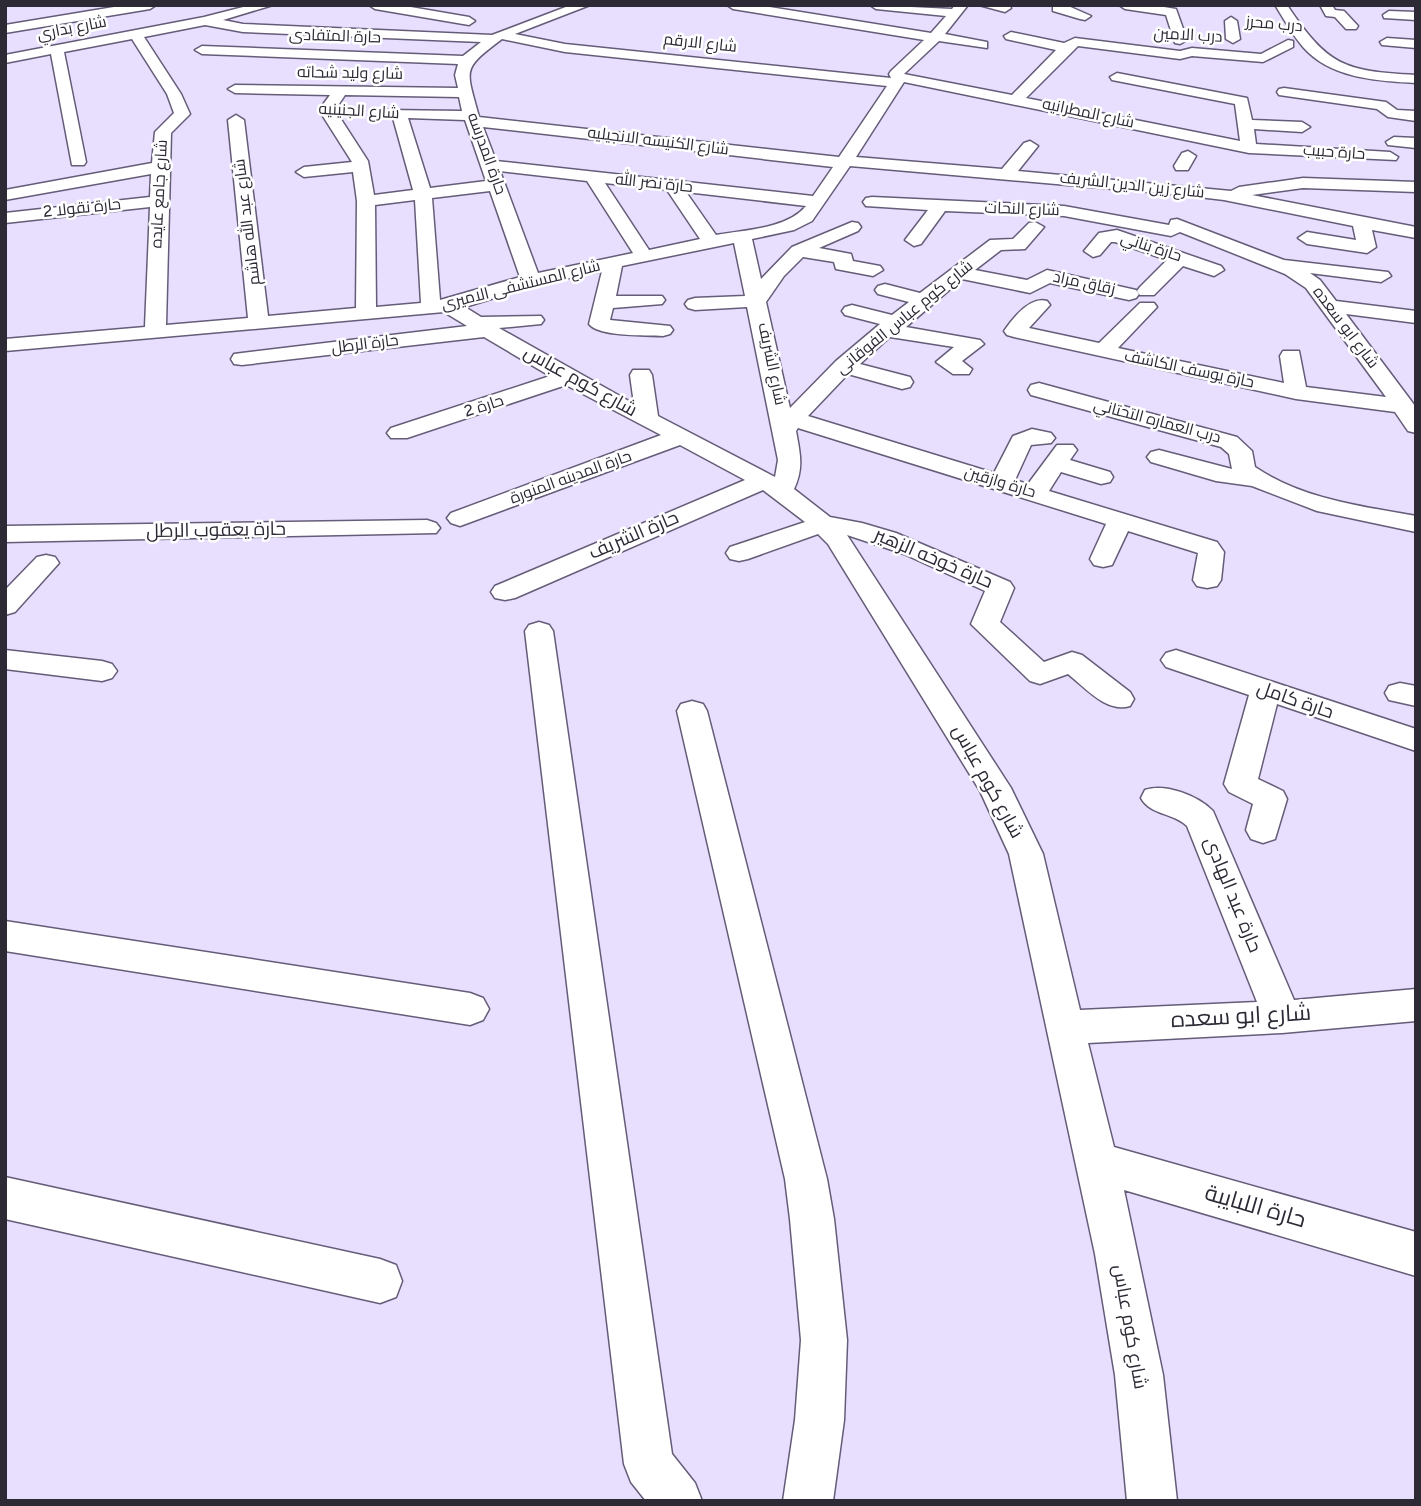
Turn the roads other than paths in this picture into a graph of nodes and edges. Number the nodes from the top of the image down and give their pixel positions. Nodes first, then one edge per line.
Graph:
1 (150, 5) edge
2 (267, 5) edge
3 (375, 5) edge
4 (476, 5) edge
5 (556, 5) edge
6 (733, 5) edge
7 (985, 5) edge
8 (1060, 5) edge
9 (1125, 5) edge
10 (1326, 5) edge
11 (579, 7) edge
12 (404, 8) edge
13 (768, 8) edge
14 (1005, 8) dead end
15 (873, 9) edge
16 (424, 10) edge
17 (1156, 10) junction
18 (1172, 12) junction
19 (1290, 13) edge
20 (1187, 14) dead end
21 (1389, 15) dead end
22 (957, 16) edge
23 (1085, 16) dead end
24 (1416, 16) edge
25 (447, 17) junction
26 (1131, 18) dead end
27 (205, 21) junction
28 (1231, 21) dead end
29 (1351, 26) dead end
30 (5, 29) edge
31 (516, 29) junction
32 (1070, 29) dead end
33 (136, 35) junction
34 (398, 35) junction
35 (1011, 36) dead end
36 (497, 37) junction
37 (935, 37) junction
38 (1178, 39) junction
39 (1082, 42) junction
40 (1387, 42) dead end
41 (534, 43) junction
42 (1288, 44) junction
43 (1416, 44) edge
44 (982, 45) dead end
45 (1309, 46) junction
46 (1066, 48) junction
47 (57, 50) junction
48 (202, 50) dead end
49 (916, 55) junction
50 (515, 56) dead end
51 (386, 57) junction
52 (539, 58) dead end
53 (605, 58) junction
54 (940, 58) dead end
55 (5, 59) edge
56 (464, 67) junction
57 (1185, 68) dead end
58 (335, 70) dead end
59 (374, 72) junction
60 (1117, 77) dead end
61 (1210, 79) dead end
62 (1416, 79) edge
63 (897, 80) junction
64 (1167, 86) junction
65 (235, 89) dead end
66 (341, 91) junction
67 (1198, 91) junction
68 (364, 92) junction
69 (1284, 92) dead end
70 (465, 93) junction
71 (1017, 99) junction
72 (1166, 102) dead end
73 (320, 110) junction
74 (351, 111) dead end
75 (375, 112) dead end
76 (399, 113) junction
77 (1416, 116) edge
78 (472, 118) junction
79 (1113, 119) junction
80 (236, 120) dead end
81 (1246, 124) junction
82 (1302, 127) dead end
83 (1154, 128) junction
84 (1099, 137) dead end
85 (1214, 141) junction
86 (1416, 143) edge
87 (1030, 146) dead end
88 (1140, 146) dead end
89 (1249, 148) junction
90 (1278, 149) junction
91 (1182, 159) dead end
92 (78, 162) dead end
93 (845, 162) junction
94 (1079, 164) dead end
95 (490, 165) junction
96 (361, 166) junction
97 (160, 167) junction
98 (304, 172) dead end
99 (1007, 174) junction
100 (593, 177) junction
101 (1066, 179) junction
102 (1303, 183) junction
103 (497, 185) junction
104 (673, 186) junction
105 (1416, 187) edge
106 (1182, 190) junction
107 (5, 195) edge
108 (423, 195) junction
109 (1224, 195) junction
110 (159, 201) junction
111 (366, 201) junction
112 (818, 202) junction
113 (873, 202) dead end
114 (940, 206) junction
115 (5, 218) edge
116 (1361, 223) junction
117 (852, 227) dead end
118 (1035, 227) dead end
119 (1174, 227) junction
120 (1416, 233) edge
121 (741, 235) junction
122 (1307, 239) dead end
123 (914, 240) dead end
124 (711, 241) junction
125 (1150, 248) junction
126 (799, 251) junction
127 (1093, 251) dead end
128 (644, 256) junction
129 (1180, 257) junction
130 (614, 262) junction
131 (1276, 264) junction
132 (873, 270) dead end
133 (1214, 270) dead end
134 (959, 273) junction
135 (1381, 276) dead end
136 (531, 280) junction
137 (1106, 283) junction
138 (1144, 289) junction
139 (885, 290) dead end
140 (656, 300) dead end
141 (926, 300) junction
142 (757, 301) junction
143 (604, 302) junction
144 (1084, 303) dead end
145 (695, 304) dead end
146 (1040, 305) dead end
147 (1329, 306) junction
148 (439, 307) junction
149 (852, 311) dead end
150 (366, 314) junction
151 (1416, 317) edge
152 (304, 319) junction
153 (534, 320) dead end
154 (259, 323) junction
155 (482, 326) junction
156 (893, 326) junction
157 (663, 330) dead end
158 (155, 332) junction
159 (5, 345) edge
160 (1103, 351) junction
161 (1231, 355) dead end
162 (1291, 356) dead end
163 (242, 359) dead end
164 (300, 362) junction
165 (844, 366) junction
166 (961, 369) dead end
167 (641, 375) dead end
168 (569, 377) junction
169 (1229, 379) junction
170 (902, 382) dead end
171 (1039, 390) dead end
172 (1296, 392) junction
173 (1405, 398) edge
174 (481, 408) junction
175 (647, 419) junction
176 (789, 424) junction
177 (1416, 426) edge
178 (503, 427) dead end
179 (399, 433) dead end
180 (681, 436) junction
181 (1043, 438) dead end
182 (1159, 457) dead end
183 (1101, 477) dead end
184 (1258, 480) junction
185 (1001, 484) junction
186 (772, 486) junction
187 (1034, 494) junction
188 (460, 518) dead end
189 (1120, 521) junction
190 (1416, 524) edge
191 (825, 525) junction
192 (427, 528) dead end
193 (5, 534) edge
194 (739, 553) dead end
195 (1103, 559) dead end
196 (46, 562) dead end
197 (1207, 580) dead end
198 (505, 592) dead end
199 (5, 606) edge
200 (539, 631) dead end
201 (5, 659) edge
202 (1176, 660) dead end
203 (102, 671) dead end
204 (1265, 691) junction
205 (1119, 699) dead end
206 (692, 711) dead end
207 (1416, 740) edge
208 (1157, 798) dead end
209 (1264, 830) dead end
210 (5, 936) edge
211 (1416, 1004) edge
212 (470, 1009) dead end
213 (1282, 1017) junction
214 (1065, 1027) junction
215 (1095, 1162) junction
216 (5, 1198) edge
217 (1416, 1254) edge
218 (380, 1281) dead end
219 (677, 1501) edge
220 (808, 1501) edge
221 (1152, 1501) edge

1 - 30 street
2 - 27 street, شارع بداري
3 - 12 street
4 - 25 street
5 - 11 street
6 - 13 street
7 - 14 street
8 - 23 street
9 - 17 street
10 - 29 street
11 - 31 street
12 - 16 street
13 - 37 street
15 - 22 street
16 - 25 street
16 - 34 street
17 - 18 street
17 - 26 street
18 - 20 street
18 - 38 street
19 - 45 street
21 - 24 street
22 - 37 street, شارع المستشفى الاميرى
25 - 31 street
27 - 33 street, شارع بداري
27 - 34 street, شارع الارقم
28 - 42 street, درب محرز
31 - 36 street
32 - 39 street
33 - 47 street, شارع بداري
33 - 97 street, شارع جامع عايده
34 - 36 street, شارع الارقم
34 - 51 street
35 - 46 street
36 - 41 street, شارع الارقم
36 - 56 street
37 - 44 street
37 - 49 street, شارع المستشفى الاميرى
38 - 39 street, درب الامين
38 - 42 street, درب الامين
38 - 57 street
39 - 46 street, درب الامين
40 - 43 street
41 - 50 street
41 - 53 street, شارع الارقم
42 - 45 street, درب محرز
45 - 62 street
46 - 71 street, درب الامين
47 - 55 street, شارع بداري
47 - 92 street
48 - 51 street, حارة المتفادى
49 - 54 street
49 - 63 street, شارع المستشفى الاميرى
51 - 56 street, حارة المتفادى
51 - 59 street
52 - 53 street
53 - 63 street, شارع الارقم
56 - 59 street
56 - 70 street, حارة المدرسه
58 - 59 street
59 - 68 street
60 - 64 street
61 - 67 street
63 - 71 street, شارع المطرانيه
63 - 93 street, شارع المستشفى الاميرى
64 - 67 street
64 - 72 street
65 - 66 street, شارع وليد شحاته
66 - 68 street, شارع وليد شحاته
66 - 73 street
67 - 81 street
68 - 70 street, شارع وليد شحاته
69 - 77 street
70 - 78 street, حارة المدرسه
71 - 79 street, شارع المطرانيه
73 - 74 street, شارع الجنينيه
73 - 96 street
75 - 76 street, شارع الجنينيه
76 - 78 street, شارع الجنينيه
76 - 108 street
78 - 93 street, شارع الكنيسه الانجيليه
78 - 95 street, حارة المدرسه
79 - 83 street, شارع المطرانيه
79 - 84 street
80 - 154 street, شارع عبد الله هاشم
81 - 82 street
81 - 89 street
83 - 85 street, شارع المطرانيه
83 - 88 street
85 - 89 street, شارع المطرانيه
85 - 91 street
86 - 90 street, حارة حبيب
87 - 99 street
89 - 90 street, شارع المطرانيه
90 - 102 street
93 - 99 street, شارع زين الدين الشريف
93 - 112 street, شارع المستشفى الاميرى
94 - 101 street
95 - 100 street, حارة نصر الله
95 - 103 street, حارة المدرسه
96 - 98 street
96 - 111 street
97 - 107 street
97 - 110 street, شارع جامع عايده
99 - 101 street, شارع زين الدين الشريف
100 - 104 street, حارة نصر الله
100 - 128 street
101 - 106 street, شارع زين الدين الشريف
102 - 105 street
102 - 109 street
103 - 108 street
103 - 136 street, حارة المدرسه
104 - 112 street, حارة نصر الله
104 - 124 street
106 - 109 street, شارع زين الدين الشريف
106 - 119 street
108 - 111 street
108 - 148 street
109 - 116 street, شارع زين الدين الشريف
110 - 115 street, حارة نقولا 2
110 - 158 street, شارع جامع عايده
111 - 150 street
112 - 121 street, شارع المستشفى الاميرى
113 - 114 street, شارع النحات
114 - 119 street, شارع النحات
114 - 123 street
116 - 120 street, شارع زين الدين الشريف
116 - 122 street
117 - 126 street
118 - 134 street, شارع كوم عباس الفوقانى
119 - 125 street
119 - 131 street, شارع ابو سعده
121 - 124 street, شارع المستشفى الاميرى
121 - 142 street, شارع الشريف
124 - 128 street, شارع المستشفى الاميرى
125 - 127 street, حارة بناني
125 - 129 street, حارة بناني
126 - 132 street
126 - 142 street
128 - 130 street, شارع المستشفى الاميرى
129 - 133 street, حارة بناني
129 - 138 street
130 - 136 street, شارع المستشفى الاميرى
130 - 143 street
131 - 135 street
131 - 147 street, شارع ابو سعده
134 - 137 street, زقاق مراد
134 - 141 street, شارع كوم عباس الفوقانى
136 - 148 street, شارع المستشفى الاميرى
137 - 138 street, زقاق مراد
137 - 144 street
138 - 160 street
139 - 141 street
140 - 143 street
141 - 156 street, شارع كوم عباس الفوقانى
142 - 145 street
142 - 176 street, شارع الشريف
143 - 157 street
146 - 160 street, حارة يوسف الكاشف
147 - 151 street
147 - 173 street, شارع ابو سعده
148 - 150 street, شارع المستشفى الاميرى
148 - 155 street, شارع كوم عباس
149 - 156 street
150 - 152 street, شارع المستشفى الاميرى
152 - 154 street, شارع المستشفى الاميرى
152 - 164 street
153 - 155 street, حارة الرطل
154 - 158 street, شارع المستشفى الاميرى
155 - 164 street, حارة الرطل
155 - 168 street, شارع كوم عباس
156 - 165 street, شارع كوم عباس الفوقانى
156 - 166 street
158 - 159 street, شارع المستشفى الاميرى
160 - 169 street, حارة يوسف الكاشف
161 - 169 street
162 - 172 street
163 - 164 street, حارة الرطل
165 - 170 street
165 - 176 street, شارع كوم عباس الفوقانى
167 - 175 street
168 - 174 street, حارة 2
168 - 175 street, شارع كوم عباس
169 - 172 street, حارة يوسف الكاشف
171 - 184 street, درب العماره التحتاني
172 - 173 street, حارة يوسف الكاشف
173 - 177 street, شارع ابو سعده
174 - 178 street
174 - 179 street, حارة 2
175 - 180 street, شارع كوم عباس
176 - 185 street, حارة وازقين
176 - 186 street, شارع الشريف
180 - 186 street, شارع كوم عباس
180 - 188 street, حارة المدينه المنورة
181 - 185 street
182 - 184 street
183 - 187 street
184 - 190 street
185 - 187 street, حارة وازقين
186 - 191 street, شارع كوم عباس
186 - 198 street, حارة الشريف
187 - 189 street, حارة وازقين
189 - 195 street
189 - 197 street, حارة وازقين
191 - 194 street
191 - 205 street, حارة خوخه الزهير
191 - 214 street, شارع كوم عباس
192 - 193 street, حارة يعقوب الرطل
196 - 199 street
200 - 219 street
201 - 203 street
202 - 204 street, حارة كامل
204 - 207 street, حارة كامل
204 - 209 street
206 - 220 street
208 - 213 street, حارة عبد الهادى
210 - 212 street
211 - 213 street, شارع ابو سعده
213 - 214 street, شارع ابو سعده
214 - 215 street, شارع كوم عباس
215 - 217 street, حارة اللبايبة
215 - 221 street, شارع كوم عباس
216 - 218 street

